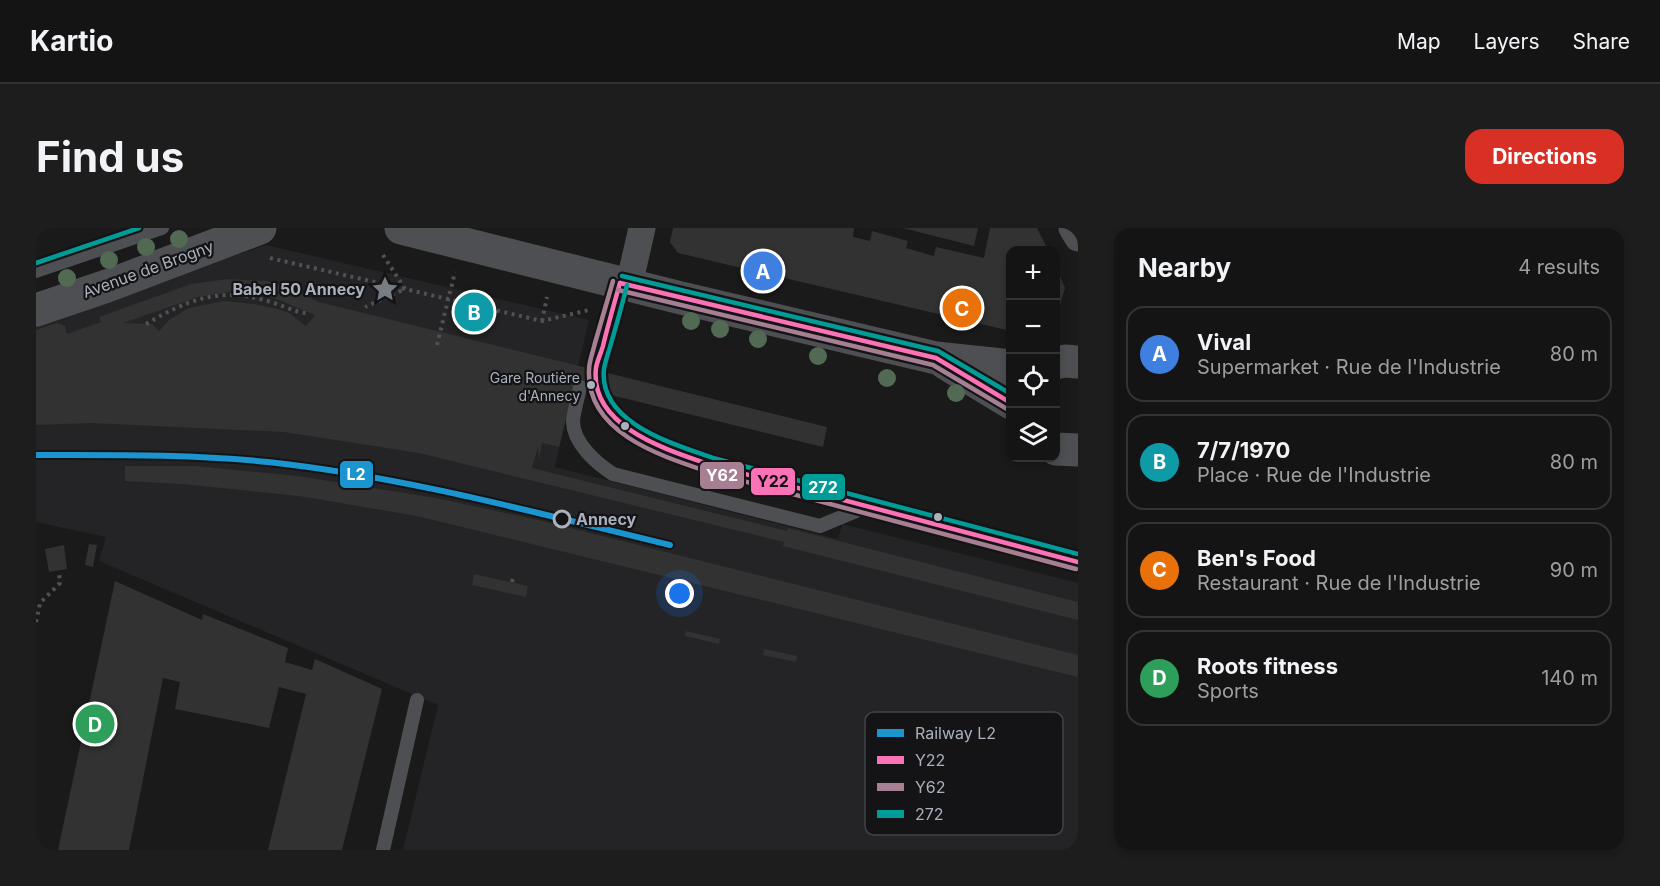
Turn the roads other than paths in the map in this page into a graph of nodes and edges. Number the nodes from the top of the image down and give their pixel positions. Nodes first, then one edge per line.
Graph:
1 (162, 228) edge
2 (642, 228) edge
3 (1072, 228) edge
4 (1078, 238) edge
5 (391, 240) edge
6 (263, 243) edge
7 (36, 271) edge
8 (625, 284) junction
9 (36, 309) edge
10 (936, 358) junction
11 (1060, 362) edge
12 (1078, 362) edge
13 (1006, 365) edge
14 (596, 371) dead end
15 (580, 387) dead end
16 (596, 392) dead end
17 (1006, 400) edge
18 (1060, 449) edge
19 (1078, 450) edge
20 (868, 506) junction
21 (1078, 562) edge
22 (417, 700) dead end
23 (383, 850) edge

1 - 7 lane, Avenue de Brogny
2 - 8 street
3 - 4 street
5 - 8 street
6 - 9 street, Avenue de Brogny
8 - 10 street
8 - 14 lane
10 - 13 street
10 - 17 street
11 - 12 street
15 - 20 lane
16 - 20 lane
18 - 19 street
20 - 21 lane
22 - 23 lane

